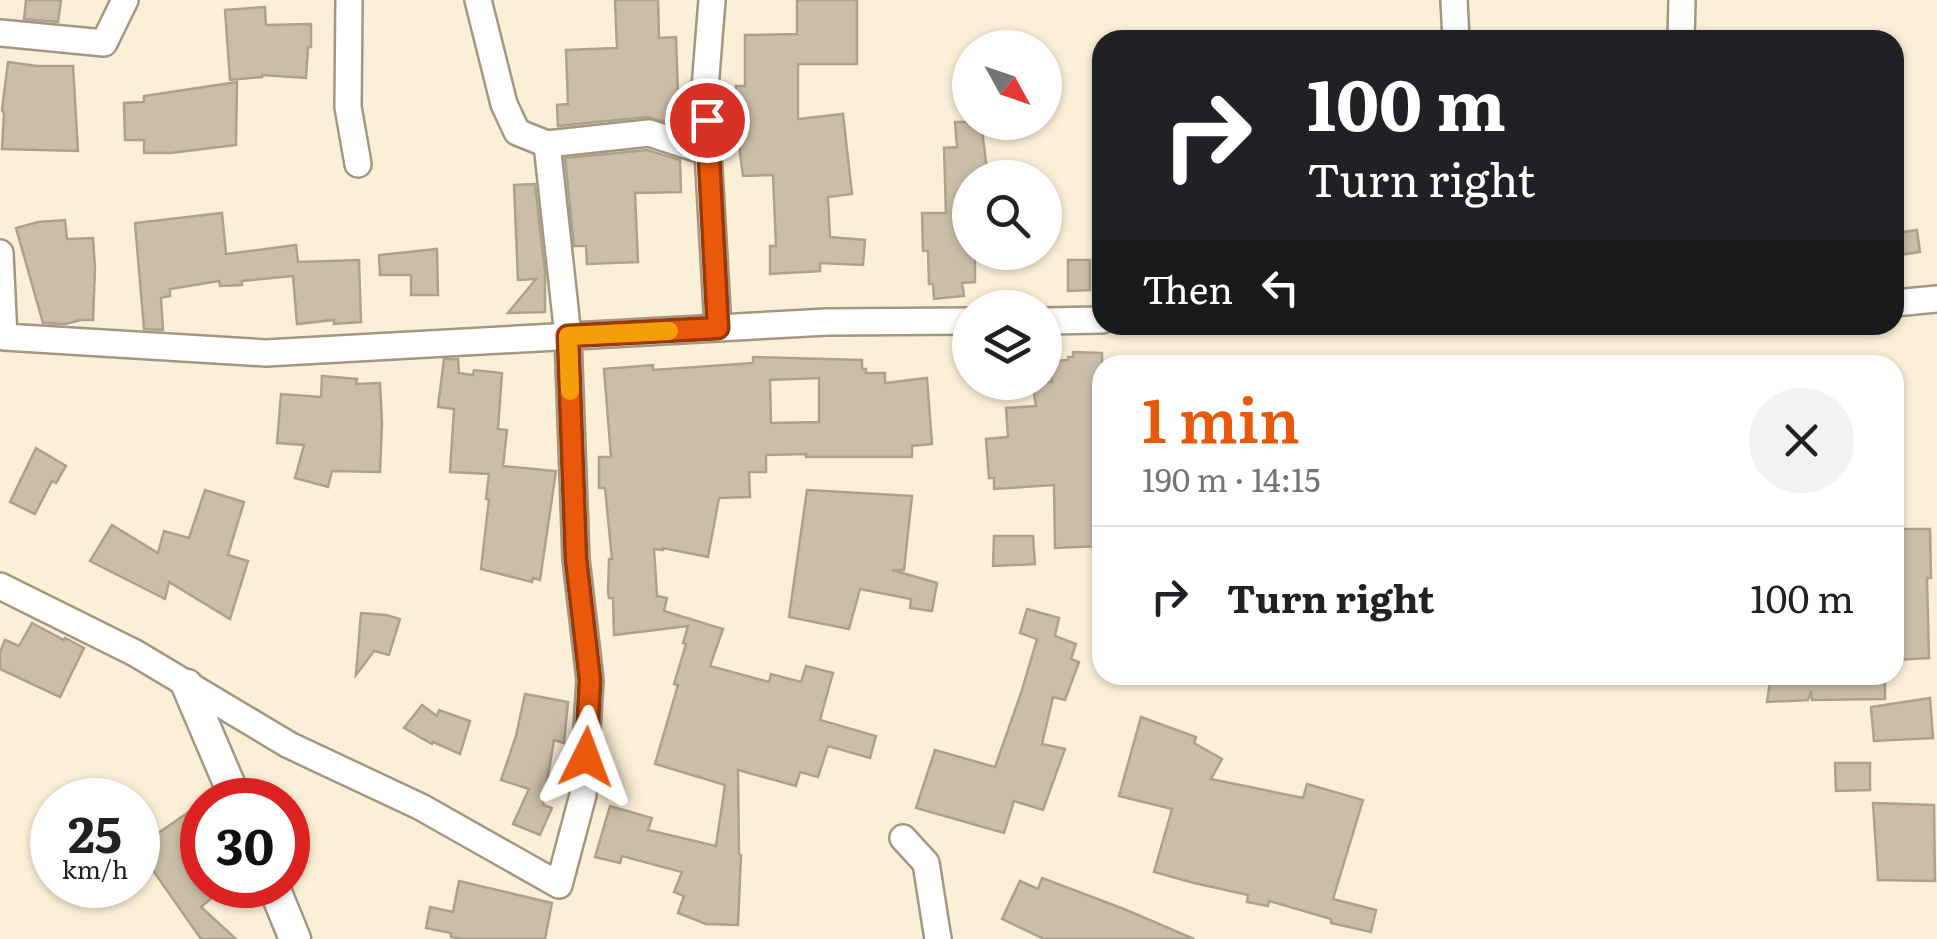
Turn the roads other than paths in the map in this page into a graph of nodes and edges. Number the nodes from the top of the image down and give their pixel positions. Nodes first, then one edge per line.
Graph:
1 (125, 0) edge
2 (348, 0) edge
3 (478, 0) edge
4 (712, 0) edge
5 (1454, 0) edge
6 (1682, 0) edge
7 (1456, 30) edge
8 (1681, 30) edge
9 (0, 33) edge
10 (547, 144) junction
11 (708, 152) junction
12 (358, 164) dead end
13 (0, 254) edge
14 (1937, 300) edge
15 (1904, 302) edge
16 (1062, 320) edge
17 (1092, 320) edge
18 (952, 321) edge
19 (718, 328) junction
20 (568, 336) junction
21 (0, 586) edge
22 (187, 684) junction
23 (227, 778) edge
24 (904, 838) dead end
25 (281, 908) edge
26 (294, 939) edge
27 (938, 939) edge

1 - 9 street
2 - 12 street
3 - 10 street
4 - 11 street
5 - 7 street
6 - 8 street
10 - 11 street
10 - 20 street
11 - 19 street
13 - 20 street
14 - 15 street
16 - 17 street
18 - 19 street
19 - 20 street
20 - 22 street
21 - 22 street
22 - 23 street
24 - 27 street
25 - 26 street

